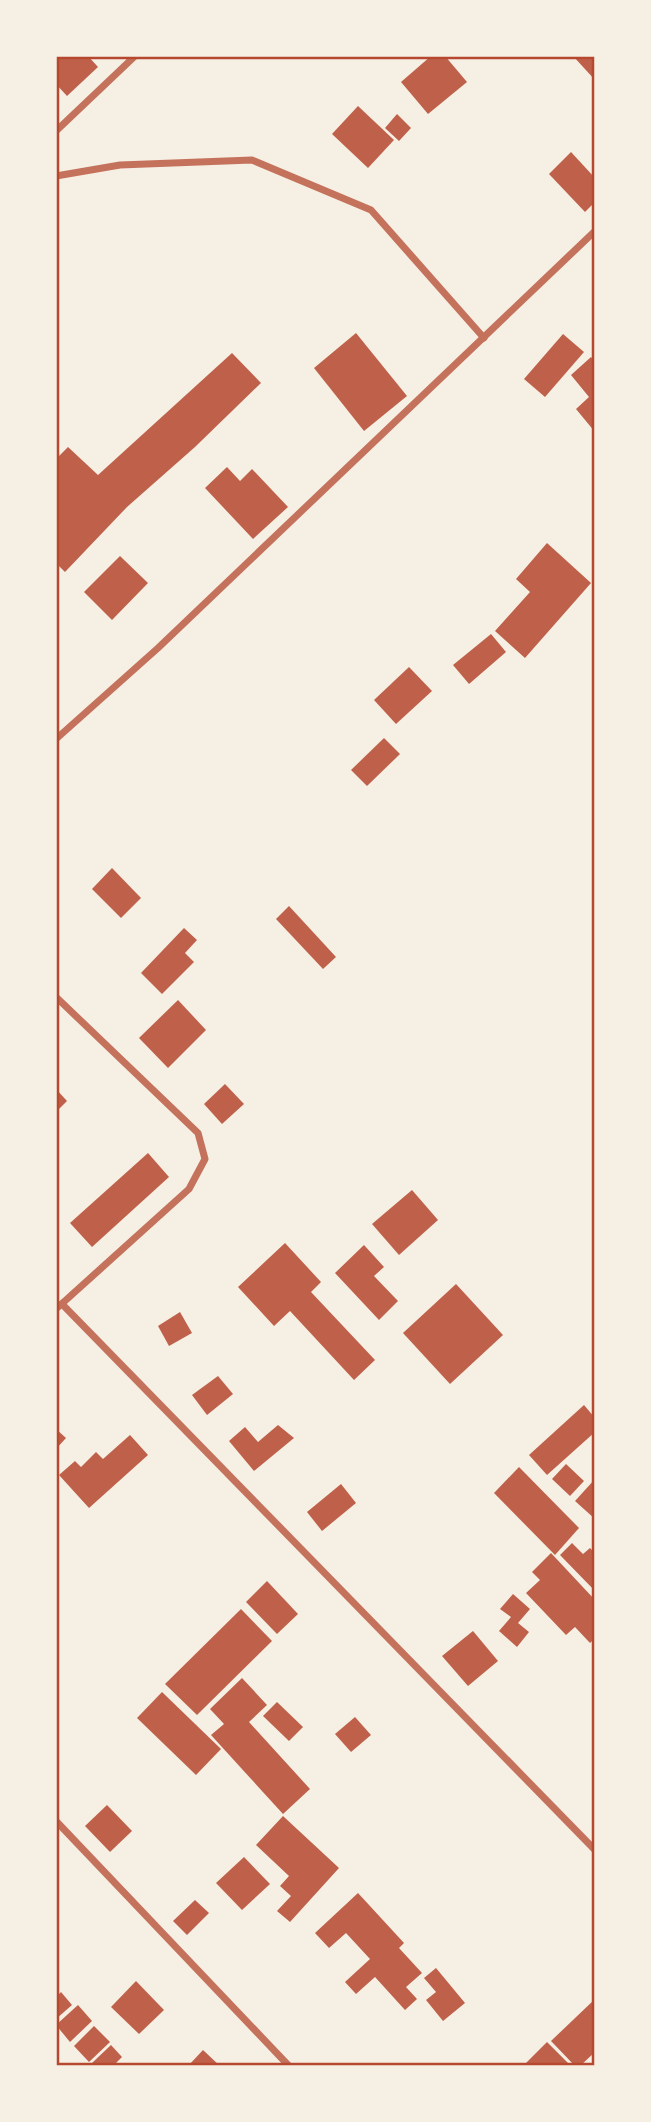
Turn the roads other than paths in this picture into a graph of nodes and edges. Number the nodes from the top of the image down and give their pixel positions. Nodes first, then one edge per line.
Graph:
1 (135, 56) edge
2 (56, 131) edge
3 (56, 176) edge
4 (595, 231) edge
5 (484, 338) junction
6 (56, 739) edge
7 (56, 997) edge
8 (59, 1306) edge
9 (56, 1821) edge
10 (595, 1850) edge
11 (289, 2066) edge

1 - 2 street
3 - 5 street
4 - 5 street
5 - 6 street
7 - 8 street
8 - 10 street
9 - 11 street

